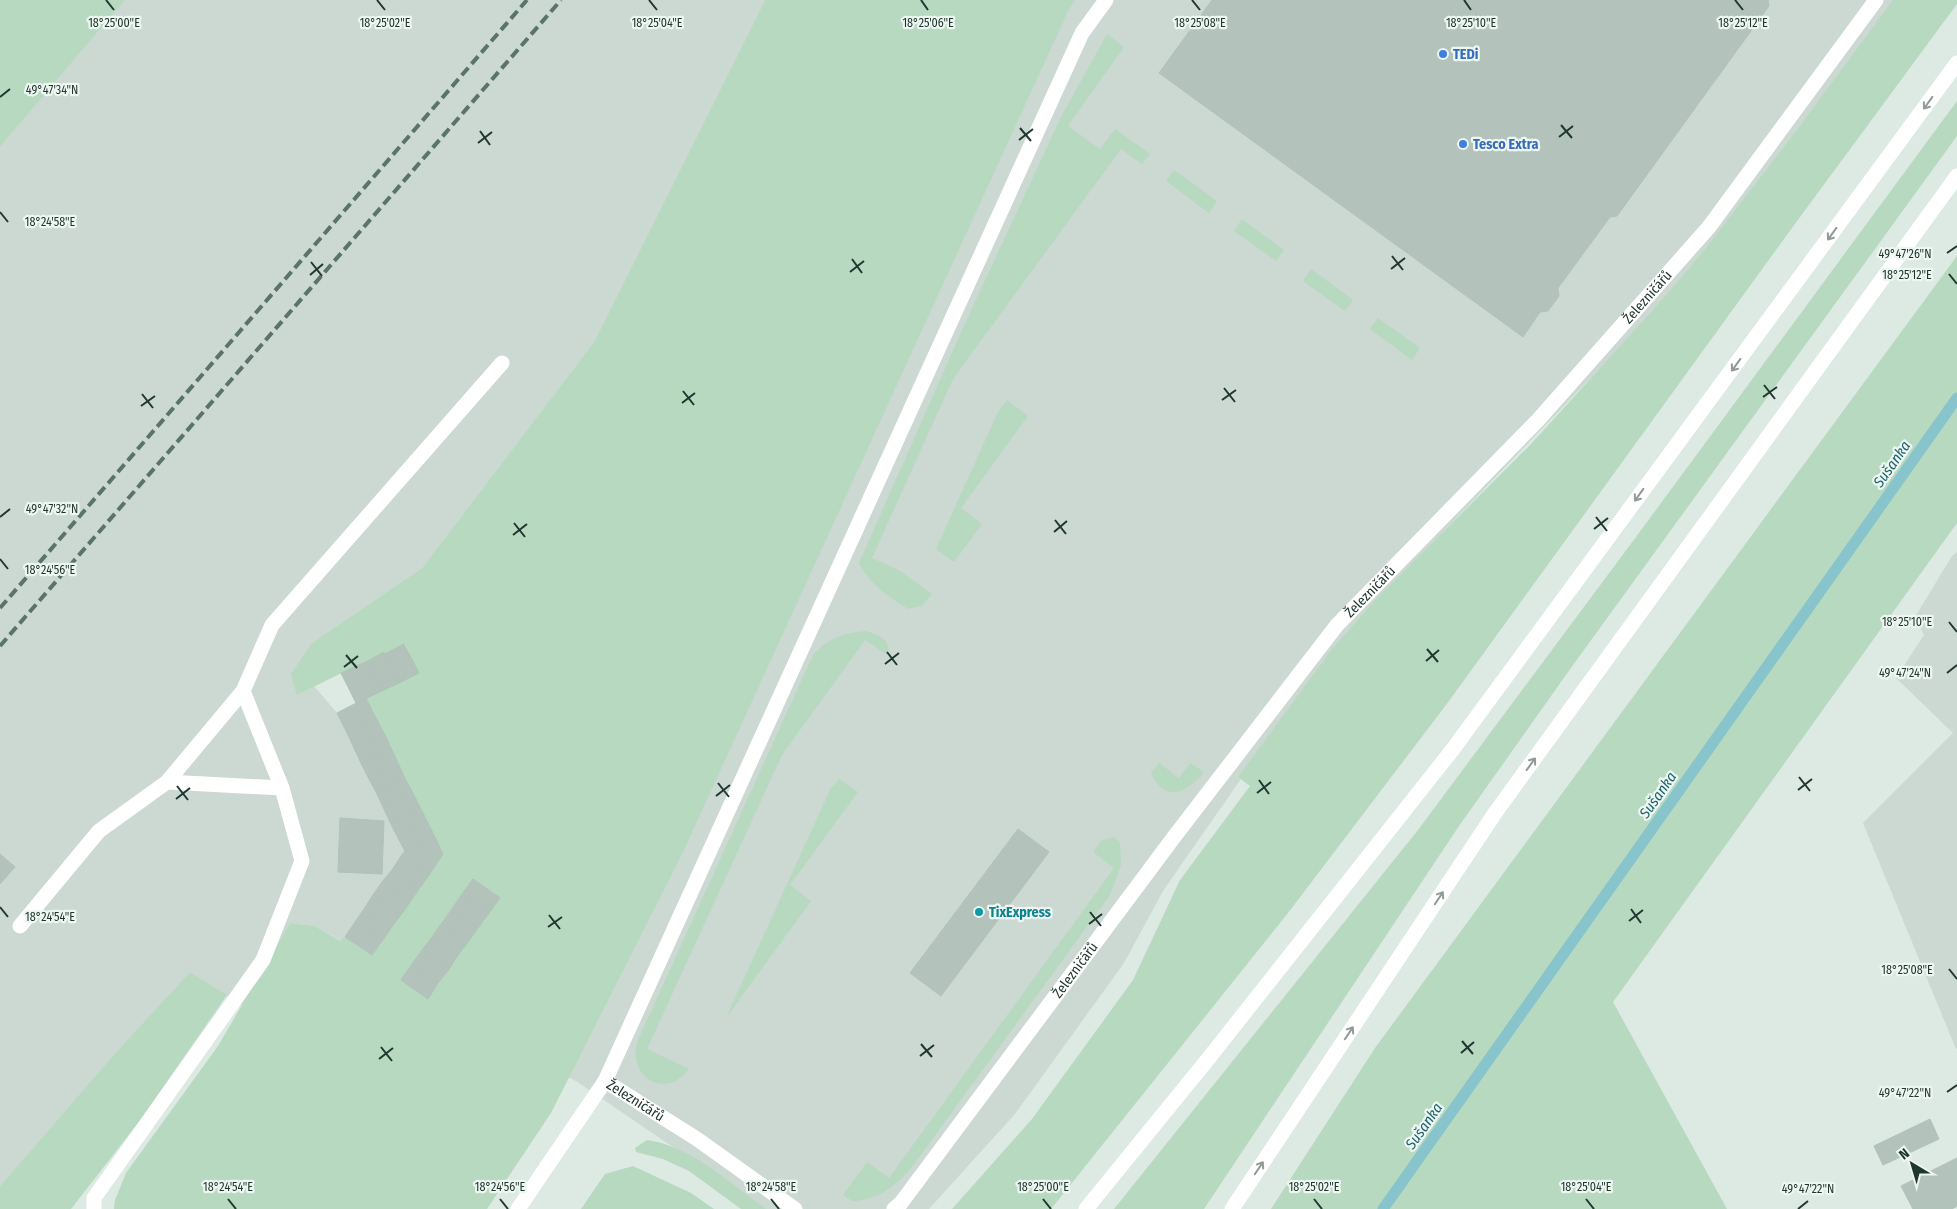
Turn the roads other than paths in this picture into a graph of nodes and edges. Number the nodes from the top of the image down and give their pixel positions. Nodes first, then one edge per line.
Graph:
1 (1106, 0) edge
2 (1876, 0) edge
3 (1957, 64) edge
4 (1957, 176) edge
5 (502, 363) dead end
6 (243, 691) junction
7 (167, 782) junction
8 (282, 788) junction
9 (20, 926) dead end
10 (605, 1081) junction
11 (94, 1209) edge
12 (518, 1209) edge
13 (795, 1209) edge
14 (894, 1209) edge
15 (1086, 1209) edge
16 (1232, 1209) edge

1 - 10 street
2 - 14 street, Železničářů
3 -> 15 street
16 -> 4 street
5 - 6 street
6 - 7 street
6 - 8 street
7 - 8 street
7 - 9 street
8 - 11 street
10 - 12 street, Železničářů
10 - 13 street, Železničářů

